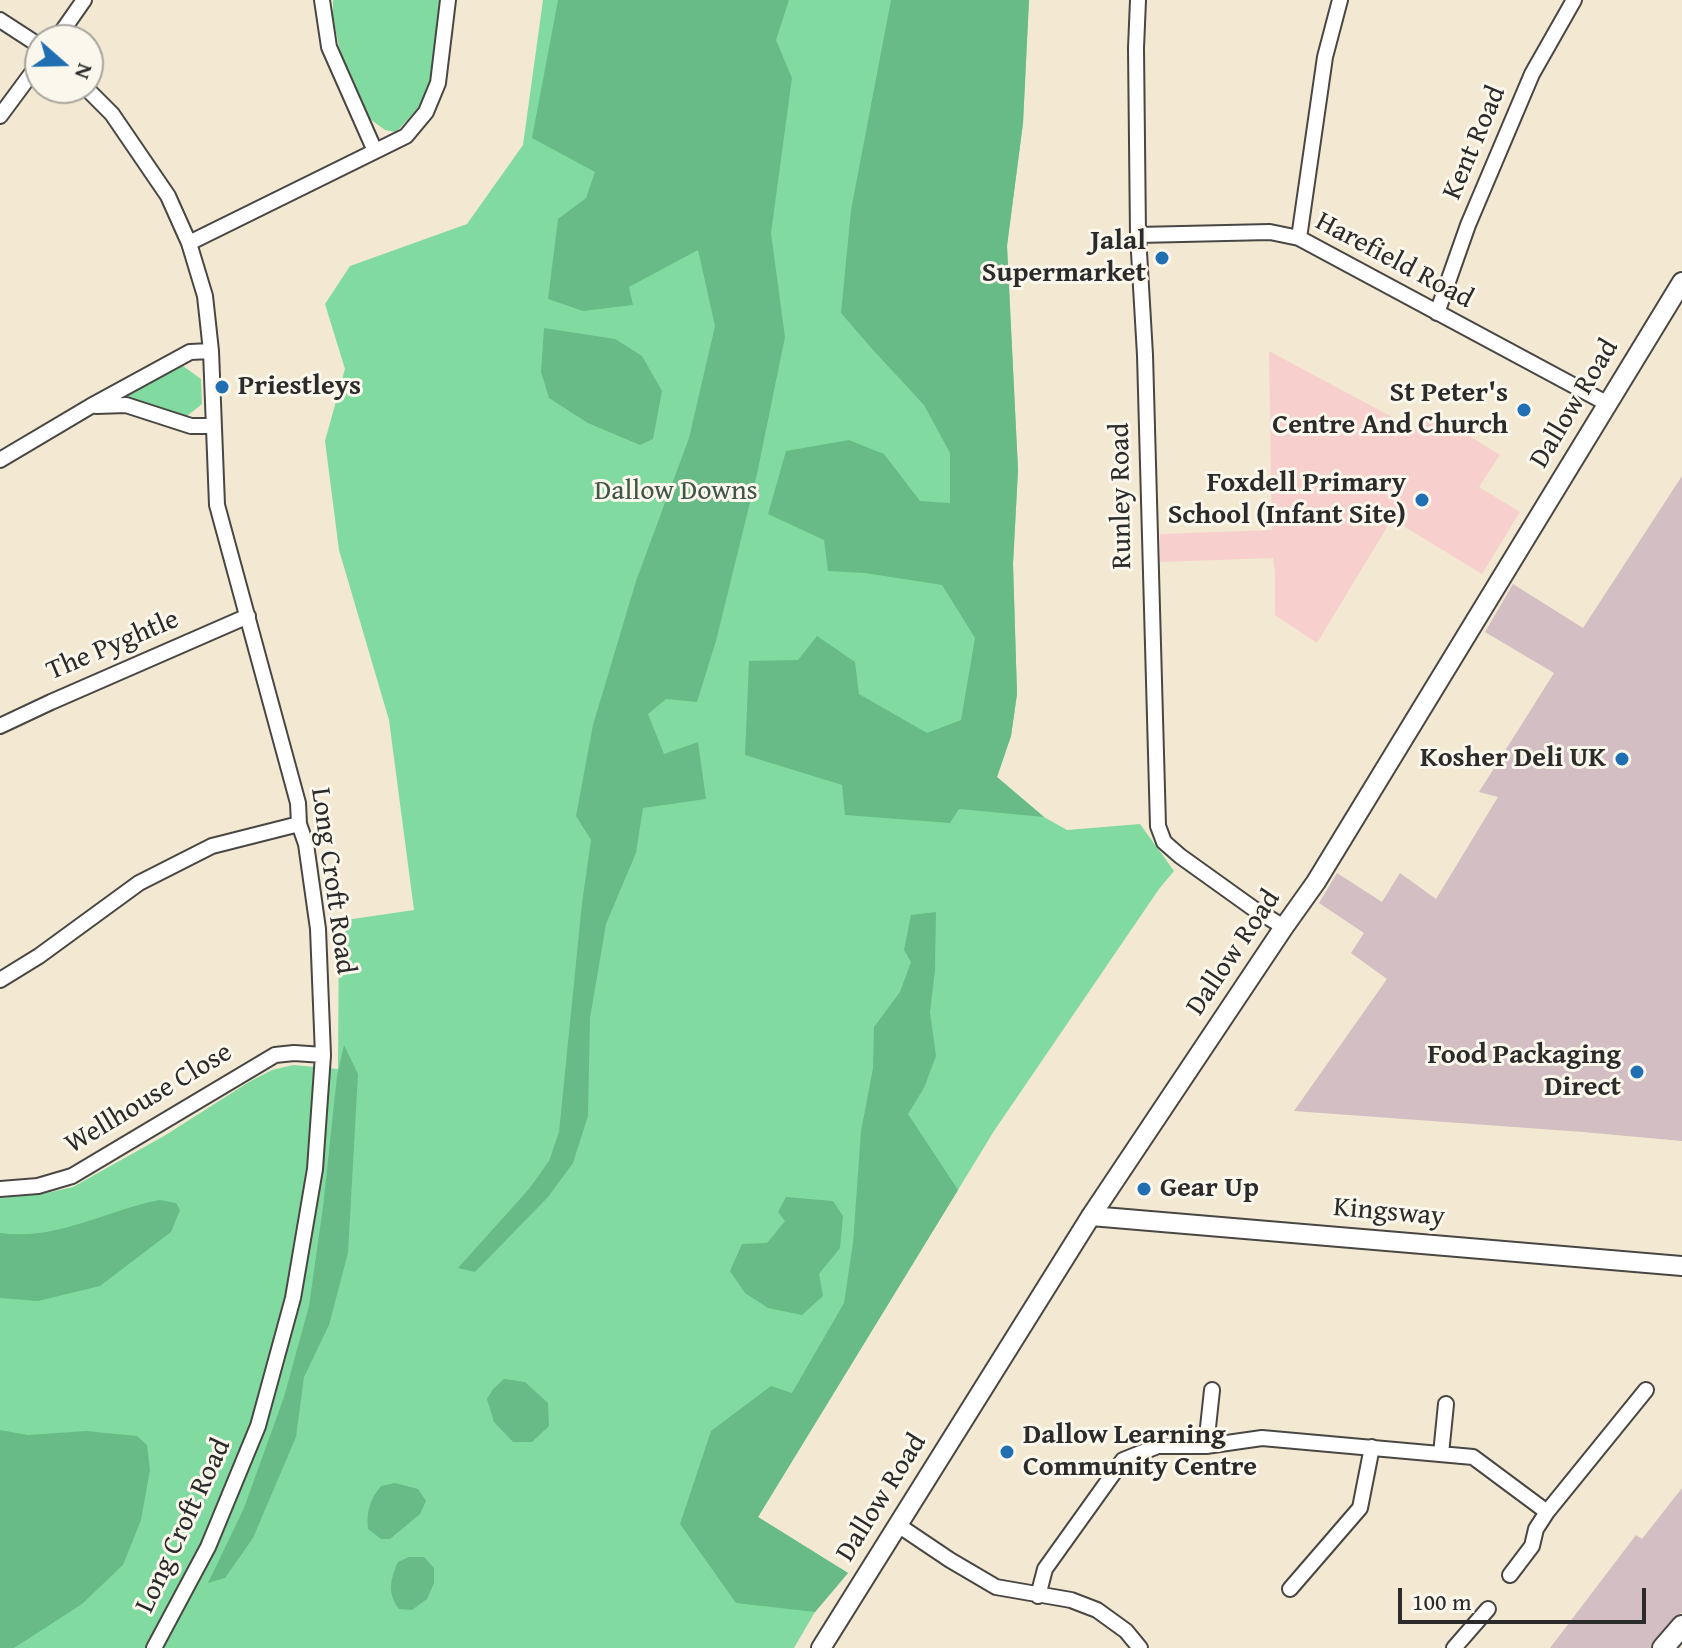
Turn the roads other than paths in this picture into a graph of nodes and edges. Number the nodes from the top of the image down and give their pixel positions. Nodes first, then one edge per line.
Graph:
1 (84, 0) edge
2 (322, 0) edge
3 (448, 0) edge
4 (1138, 0) edge
5 (1340, 0) edge
6 (1574, 0) edge
7 (0, 20) edge
8 (67, 24) edge
9 (24, 36) edge
10 (24, 84) edge
11 (102, 104) edge
12 (0, 116) edge
13 (375, 151) junction
14 (1138, 235) junction
15 (1299, 238) junction
16 (189, 243) junction
17 (1682, 282) edge
18 (1437, 313) junction
19 (211, 351) junction
20 (1608, 404) junction
21 (91, 406) junction
22 (214, 426) junction
23 (0, 460) edge
24 (248, 616) junction
25 (0, 726) edge
26 (299, 824) junction
27 (1284, 927) junction
28 (0, 980) edge
29 (323, 1055) junction
30 (0, 1189) edge
31 (1091, 1216) junction
32 (1682, 1266) edge
33 (1212, 1390) dead end
34 (1646, 1390) dead end
35 (1446, 1404) dead end
36 (1206, 1446) junction
37 (1372, 1447) junction
38 (1441, 1454) junction
39 (1547, 1512) junction
40 (898, 1525) junction
41 (1510, 1575) dead end
42 (1290, 1589) dead end
43 (1038, 1596) junction
44 (1488, 1609) dead end
45 (1682, 1626) edge
46 (154, 1648) edge
47 (821, 1648) edge
48 (1140, 1648) edge
49 (1454, 1648) edge
50 (1663, 1648) edge

1 - 8 street
2 - 13 street
3 - 13 street
4 - 14 street, Runley Road
5 - 15 street
6 - 18 street, Kent Road
7 - 9 street
10 - 12 street
11 - 16 street, Long Croft Road
13 - 16 street
14 - 15 street, Harefield Road
14 - 27 street, Runley Road
15 - 18 street, Harefield Road
16 - 19 street, Long Croft Road
17 - 20 street, Dallow Road
18 - 20 street, Harefield Road
19 - 21 street
19 - 22 street, Long Croft Road
20 - 27 street, Dallow Road
21 - 22 street
21 - 23 street
22 - 24 street, Long Croft Road
24 - 25 street, The Pyghtle
24 - 26 street, Long Croft Road
26 - 28 street
26 - 29 street, Long Croft Road
27 - 31 street, Dallow Road
29 - 30 street, Wellhouse Close
29 - 46 street, Long Croft Road
31 - 32 street, Kingsway
31 - 40 street, Dallow Road
33 - 36 street
34 - 39 street
35 - 38 street
36 - 37 street
36 - 43 street
37 - 38 street
37 - 42 street
38 - 39 street
39 - 41 street
40 - 43 street
40 - 47 street, Dallow Road
43 - 48 street
44 - 49 street
45 - 50 main road

